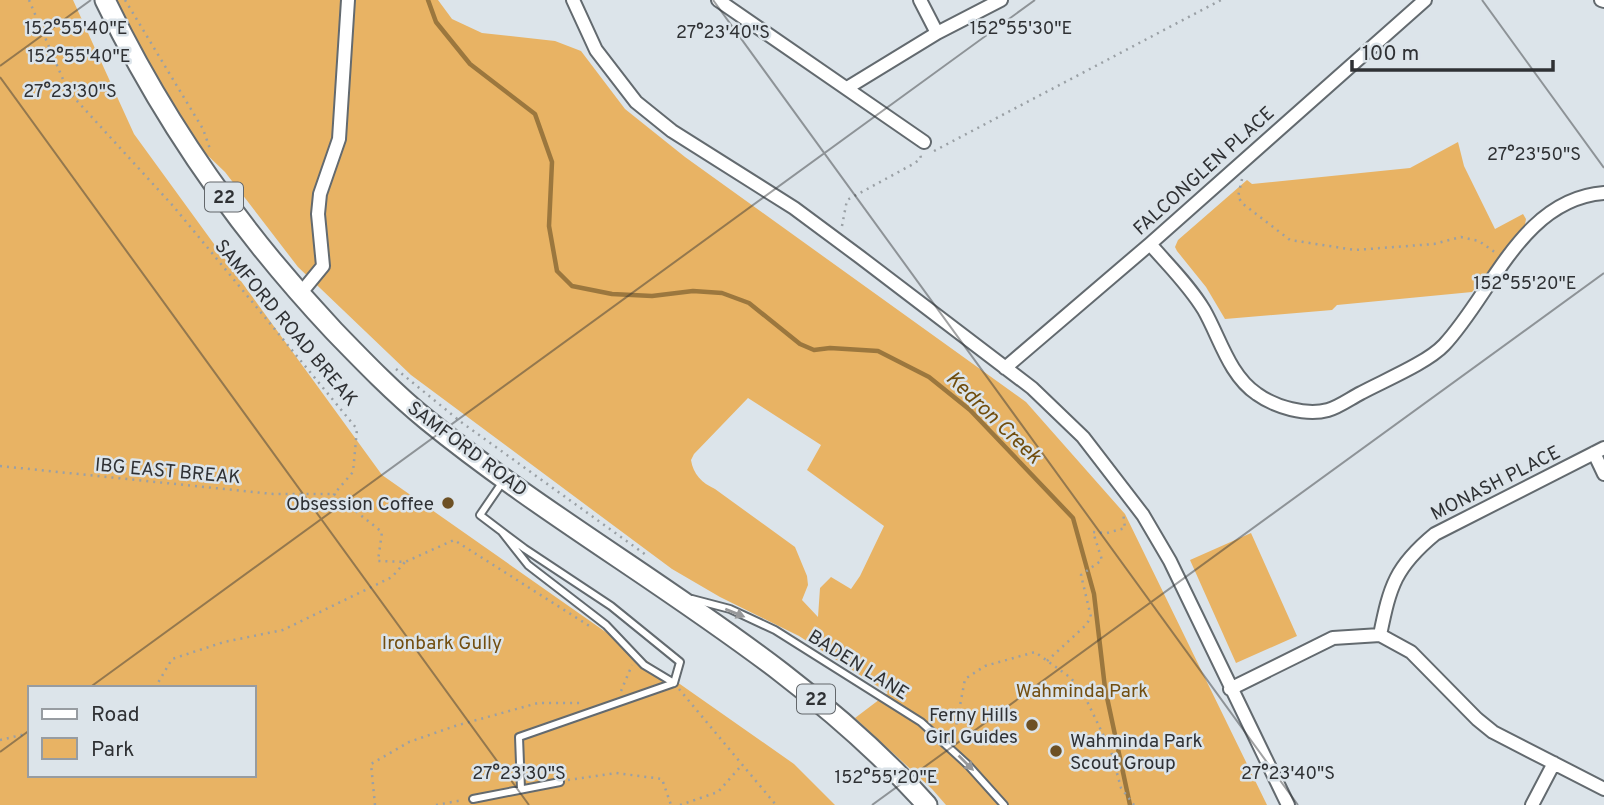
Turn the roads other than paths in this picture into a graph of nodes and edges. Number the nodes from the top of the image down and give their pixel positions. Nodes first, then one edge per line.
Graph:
1 (105, 0) edge
2 (348, 0) edge
3 (573, 0) edge
4 (718, 0) edge
5 (920, 0) edge
6 (1001, 0) edge
7 (1425, 0) edge
8 (937, 33) junction
9 (847, 89) junction
10 (929, 147) road end
11 (1604, 193) edge
12 (1150, 244) junction
13 (300, 294) junction
14 (1005, 368) junction
15 (1599, 451) edge
16 (1604, 474) edge
17 (505, 478) junction
18 (502, 531) junction
19 (670, 592) junction
20 (1380, 635) junction
21 (674, 683) junction
22 (1230, 689) junction
23 (1554, 763) junction
24 (560, 782) road end
25 (522, 789) junction
26 (1604, 789) edge
27 (473, 799) road end
28 (926, 805) edge
29 (1003, 805) edge
30 (1288, 805) edge
31 (1532, 805) edge

1 - 13 main road, SAMFORD ROAD / 22
2 - 13 street
3 - 14 street
4 - 9 street
5 - 8 street
6 - 8 street
7 - 12 street, FALCONGLEN PLACE
8 - 9 street
9 - 10 street
11 - 12 street
12 - 14 street, FALCONGLEN PLACE
13 - 17 main road, SAMFORD ROAD / 22
14 - 22 street
15 - 16 street
15 - 20 street, MONASH PLACE
17 - 18 lane
17 - 19 main road, SAMFORD ROAD / 22
18 - 21 lane
18 - 21 lane
19 - 28 main road, SAMFORD ROAD / 22
19 -> 29 lane, BADEN LANE
20 - 22 street
20 - 23 street
21 - 25 lane
22 - 30 street
23 - 26 street
23 - 31 street
24 - 25 lane
25 - 27 lane

